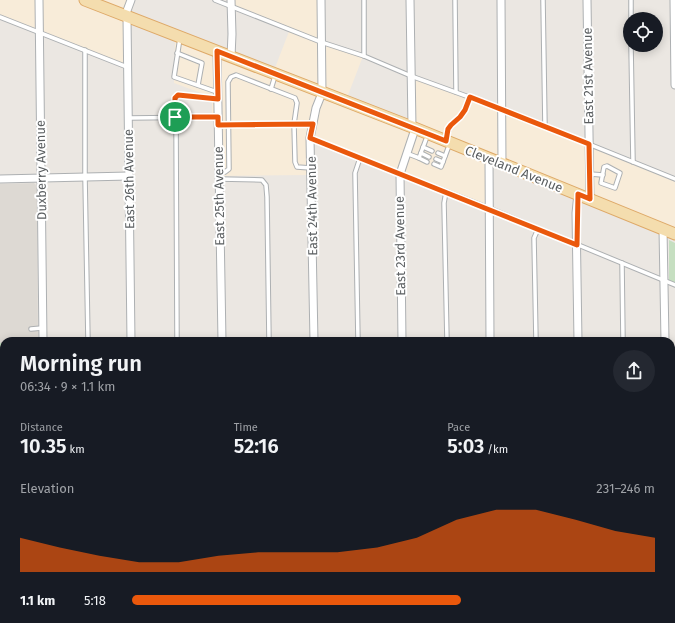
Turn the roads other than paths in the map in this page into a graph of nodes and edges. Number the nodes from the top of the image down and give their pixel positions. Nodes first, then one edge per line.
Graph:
1 (39, 0) edge
2 (85, 0) edge
3 (131, 0) edge
4 (215, 0) edge
5 (321, 0) edge
6 (364, 0) edge
7 (410, 0) edge
8 (455, 0) edge
9 (501, 0) edge
10 (543, 0) edge
11 (587, 0) edge
12 (631, 0) edge
13 (674, 0) edge
14 (231, 3) edge
15 (631, 12) edge
16 (0, 16) edge
17 (126, 16) junction
18 (39, 32) junction
19 (180, 37) junction
20 (321, 42) junction
21 (85, 50) junction
22 (217, 51) junction
23 (631, 52) edge
24 (177, 53) junction
25 (364, 56) junction
26 (231, 57) junction
27 (128, 67) junction
28 (276, 74) junction
29 (412, 76) junction
30 (198, 85) junction
31 (675, 85) edge
32 (272, 89) junction
33 (322, 92) junction
34 (456, 92) junction
35 (217, 96) junction
36 (470, 97) junction
37 (502, 110) junction
38 (175, 117) junction
39 (218, 117) junction
40 (128, 118) junction
41 (294, 124) junction
42 (313, 124) junction
43 (218, 125) junction
44 (229, 125) junction
45 (545, 127) junction
46 (414, 128) junction
47 (428, 134) junction
48 (310, 138) junction
49 (448, 142) junction
50 (589, 144) junction
51 (423, 147) junction
52 (432, 151) dead end
53 (421, 153) junction
54 (438, 153) dead end
55 (406, 154) junction
56 (445, 156) junction
57 (429, 157) dead end
58 (360, 158) junction
59 (419, 158) junction
60 (489, 158) junction
61 (436, 159) dead end
62 (427, 162) dead end
63 (443, 162) junction
64 (633, 162) junction
65 (434, 164) dead end
66 (502, 164) junction
67 (311, 168) junction
68 (400, 174) junction
69 (590, 174) junction
70 (602, 175) junction
71 (129, 176) junction
72 (219, 176) junction
73 (85, 177) junction
74 (41, 178) junction
75 (0, 179) edge
76 (675, 179) edge
77 (446, 192) junction
78 (578, 194) junction
79 (590, 199) junction
80 (489, 208) junction
81 (538, 229) junction
82 (663, 229) junction
83 (675, 234) edge
84 (577, 245) junction
85 (622, 263) junction
86 (664, 280) junction
87 (675, 285) edge
88 (42, 328) junction
89 (31, 329) dead end
90 (43, 337) edge
91 (88, 337) edge
92 (131, 337) edge
93 (177, 337) edge
94 (222, 337) edge
95 (269, 337) edge
96 (314, 337) edge
97 (358, 337) edge
98 (402, 337) edge
99 (447, 337) edge
100 (490, 337) edge
101 (536, 337) edge
102 (578, 337) edge
103 (623, 337) edge
104 (665, 337) edge

1 - 18 street, Duxberry Avenue
2 - 17 main road, Cleveland Avenue
3 - 17 street, East 26th Avenue
4 - 14 lane
5 - 20 street, East 24th Avenue
6 - 25 lane
7 - 29 street, East 23rd Avenue
8 - 34 lane
9 - 37 street
10 - 45 lane
11 - 50 street, East 21st Avenue
12 - 15 lane
13 - 31 street
14 - 20 lane
14 - 26 street
16 - 18 lane
17 - 19 main road, Cleveland Avenue
17 - 27 street, East 26th Avenue
18 - 21 lane
18 - 74 street, Duxberry Avenue
19 - 22 main road, Cleveland Avenue
19 - 24 lane
20 - 25 lane
20 - 33 street, East 24th Avenue
21 - 27 lane
21 - 73 lane
22 - 26 main road, Cleveland Avenue
22 - 35 street, East 25th Avenue
23 - 64 lane
24 - 30 lane
24 - 30 lane
25 - 29 lane
26 - 28 main road, Cleveland Avenue
27 - 40 street, East 26th Avenue
28 - 32 lane
28 - 33 main road, Cleveland Avenue
29 - 34 lane
29 - 46 street, East 23rd Avenue
30 - 35 lane
32 - 41 lane
32 - 44 lane
33 - 42 street, East 24th Avenue
33 - 46 main road, Cleveland Avenue
34 - 36 lane
35 - 38 lane
35 - 39 street, East 25th Avenue
36 - 37 lane
36 - 49 lane
37 - 45 lane
37 - 66 street
38 - 39 lane
38 - 40 lane
38 - 93 lane
39 - 43 street, East 25th Avenue
40 - 71 street, East 26th Avenue
41 - 42 lane
41 - 44 lane
41 - 67 lane
42 - 48 street, East 24th Avenue
43 - 44 lane
43 - 72 street, East 25th Avenue
44 - 72 lane
45 - 50 lane
46 - 47 main road, Cleveland Avenue
46 - 55 street, East 23rd Avenue
47 - 49 main road, Cleveland Avenue
47 - 51 lane
48 - 58 lane
48 - 67 street, East 24th Avenue
49 - 56 lane
49 - 60 main road, Cleveland Avenue
50 - 64 lane
50 - 69 street, East 21st Avenue
51 - 52 lane
51 - 53 lane
53 - 57 lane
53 - 59 lane
54 - 56 lane
55 - 59 lane
55 - 68 street, East 23rd Avenue
56 - 63 lane
58 - 68 lane
58 - 97 lane
59 - 62 lane
60 - 66 main road, Cleveland Avenue
60 - 80 street
61 - 63 lane
63 - 65 lane
64 - 76 lane
66 - 78 main road, Cleveland Avenue
67 - 96 street, East 24th Avenue
68 - 77 lane
68 - 98 street, East 23rd Avenue
69 - 70 lane
69 - 79 street, East 21st Avenue
70 - 70 lane
71 - 73 street
71 - 92 street, East 26th Avenue
72 - 94 street, East 25th Avenue
72 - 95 lane
73 - 74 street
73 - 91 lane
74 - 75 street
74 - 88 street, Duxberry Avenue
77 - 80 lane
77 - 99 lane
78 - 79 main road, Cleveland Avenue
78 - 84 street
79 - 82 main road, Cleveland Avenue
80 - 81 lane
80 - 100 street
81 - 84 lane
81 - 101 lane
82 - 83 main road, Cleveland Avenue
82 - 86 street
84 - 85 lane
84 - 102 street
85 - 86 lane
85 - 103 lane
86 - 87 lane
86 - 104 street
88 - 89 lane
88 - 90 street, Duxberry Avenue

